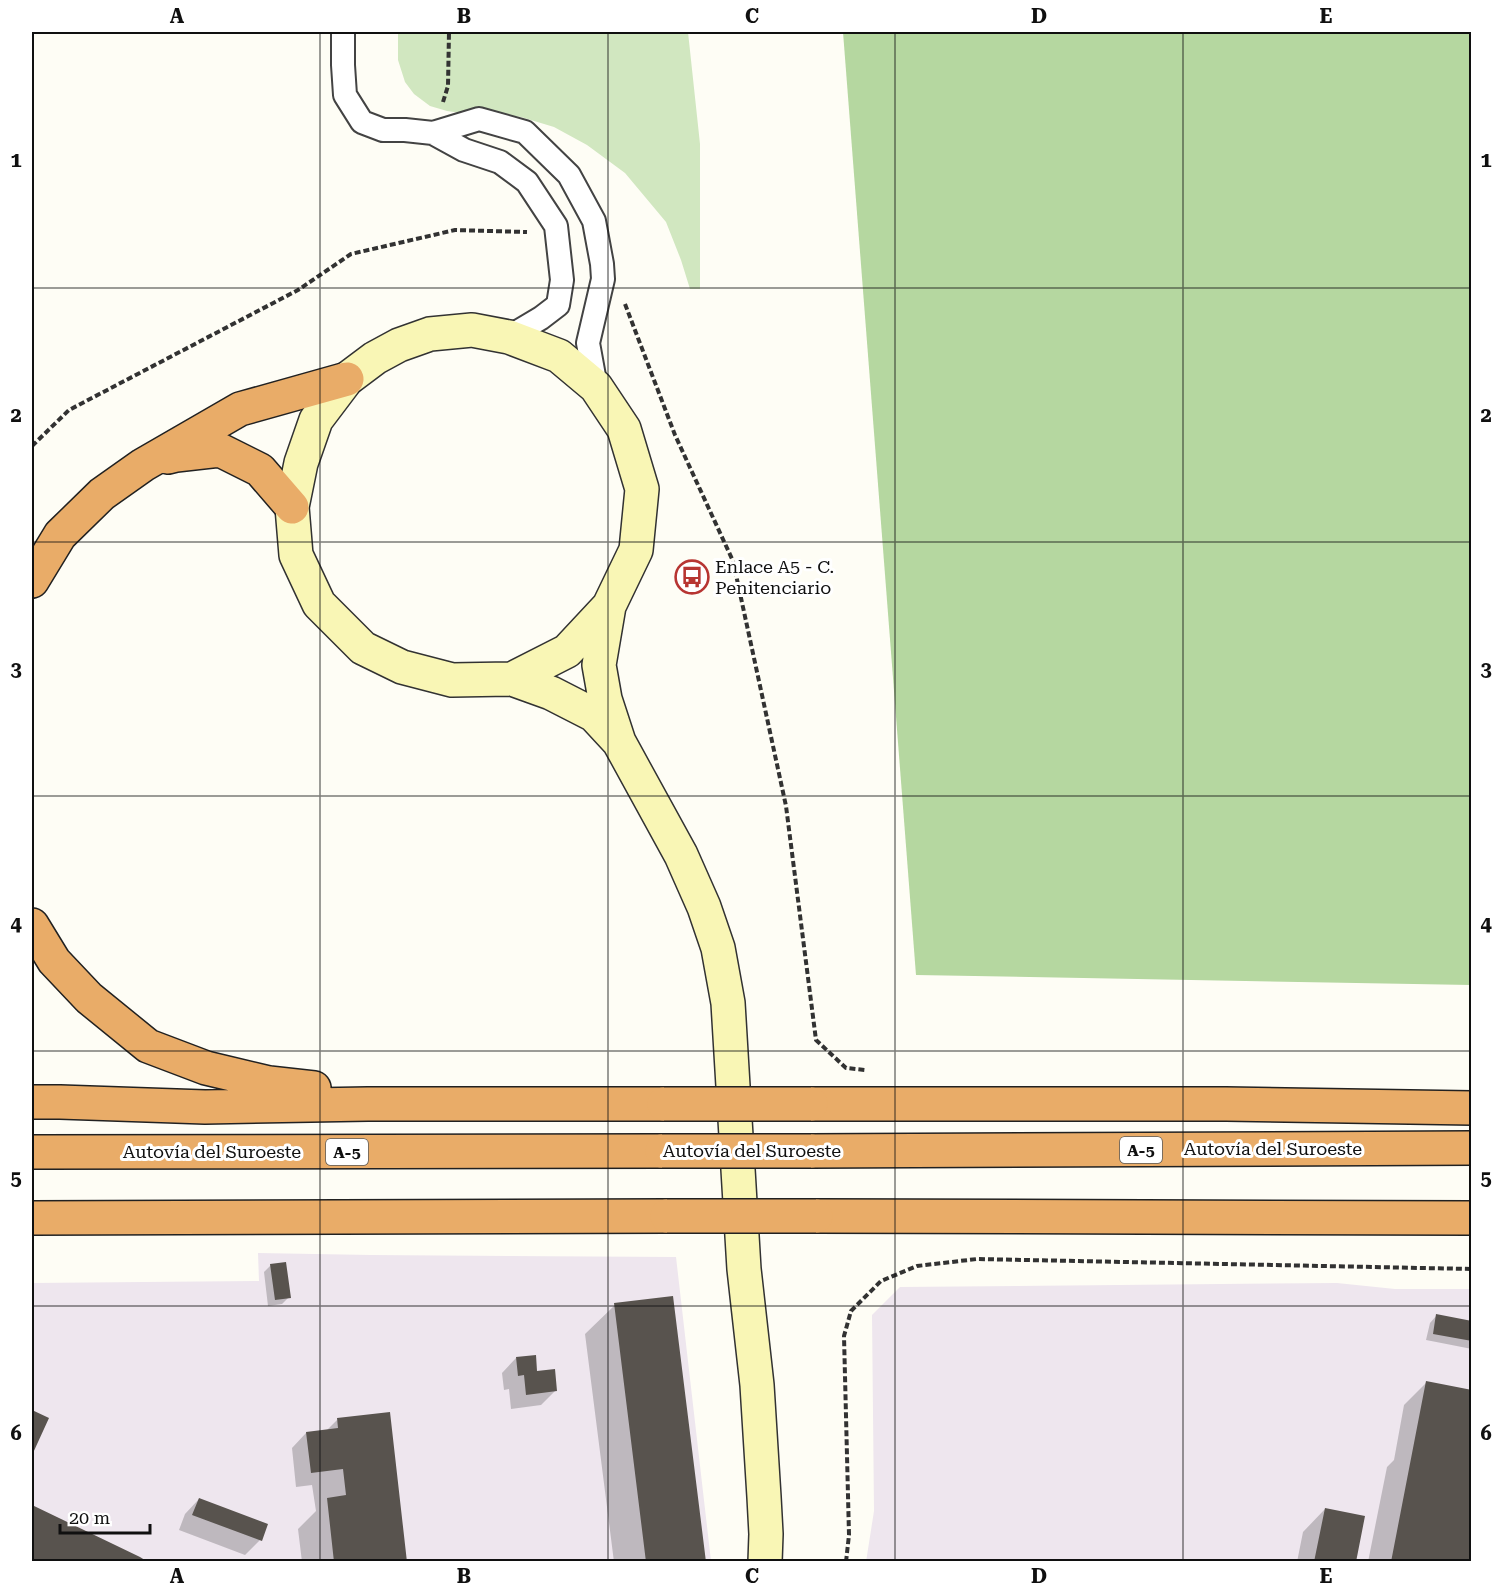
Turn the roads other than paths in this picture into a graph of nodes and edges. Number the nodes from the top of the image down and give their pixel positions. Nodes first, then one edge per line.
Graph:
1 (342, 32) edge
2 (433, 133) junction
3 (508, 337) junction
4 (347, 379) junction
5 (596, 387) junction
6 (143, 465) junction
7 (292, 507) junction
8 (32, 580) edge
9 (609, 606) junction
10 (512, 679) junction
11 (619, 742) junction
12 (32, 925) edge
13 (32, 1102) edge
14 (368, 1104) junction
15 (1472, 1108) edge
16 (1472, 1148) edge
17 (32, 1152) edge
18 (32, 1218) edge
19 (1472, 1218) edge
20 (765, 1562) edge

1 - 2 street
2 - 3 street
2 - 5 street
3 - 4 street
3 - 5 street
4 - 6 highway
4 - 7 street
5 - 9 street
6 - 7 highway
6 - 8 highway
7 - 10 street
9 - 10 street
9 - 11 street
10 - 11 street
11 - 20 street
12 - 14 highway
13 - 14 highway
14 - 15 highway, bridge
16 - 17 highway, Autovía del Suroeste / A-5, bridge
18 - 19 highway, bridge

